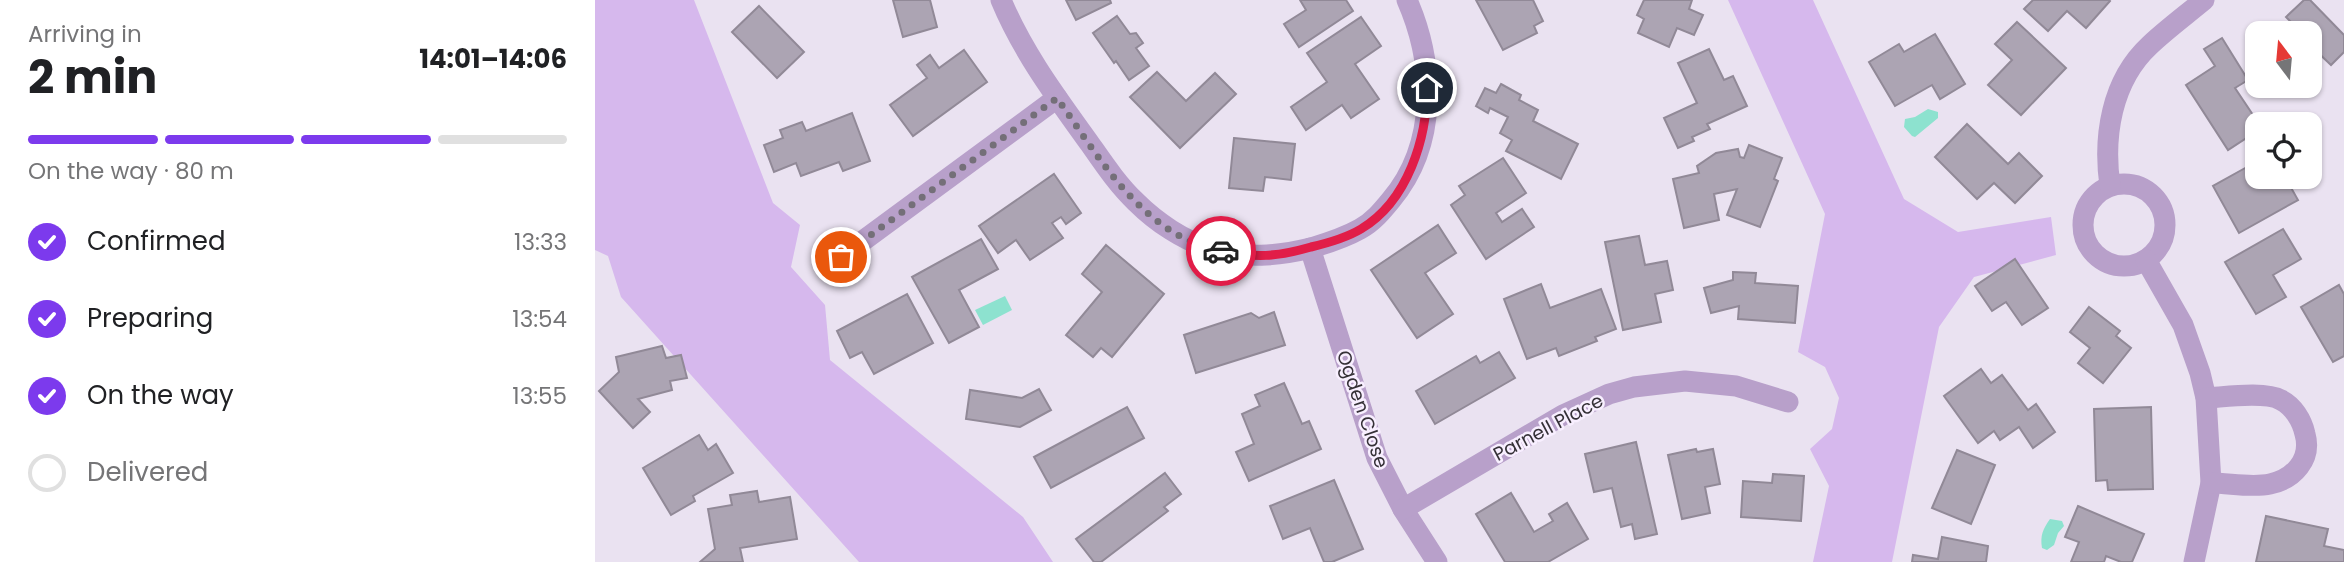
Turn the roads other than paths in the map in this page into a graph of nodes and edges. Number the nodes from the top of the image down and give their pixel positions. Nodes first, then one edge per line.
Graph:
1 (1002, 0) edge
2 (1407, 0) edge
3 (2204, 0) edge
4 (1057, 98) junction
5 (2110, 187) junction
6 (1310, 248) junction
7 (841, 257) dead end
8 (2146, 260) junction
9 (2206, 398) junction
10 (1788, 402) dead end
11 (2211, 483) junction
12 (1403, 509) junction
13 (1437, 562) edge
14 (2194, 562) edge

1 - 4 street
2 - 6 street
3 - 5 street
4 - 6 street
4 - 7 street
5 - 8 street
5 - 8 street
6 - 12 street, Ogden Close
8 - 9 street
9 - 11 street
9 - 11 street
10 - 12 street, Parnell Place
11 - 14 street
12 - 13 street, Ogden Close

